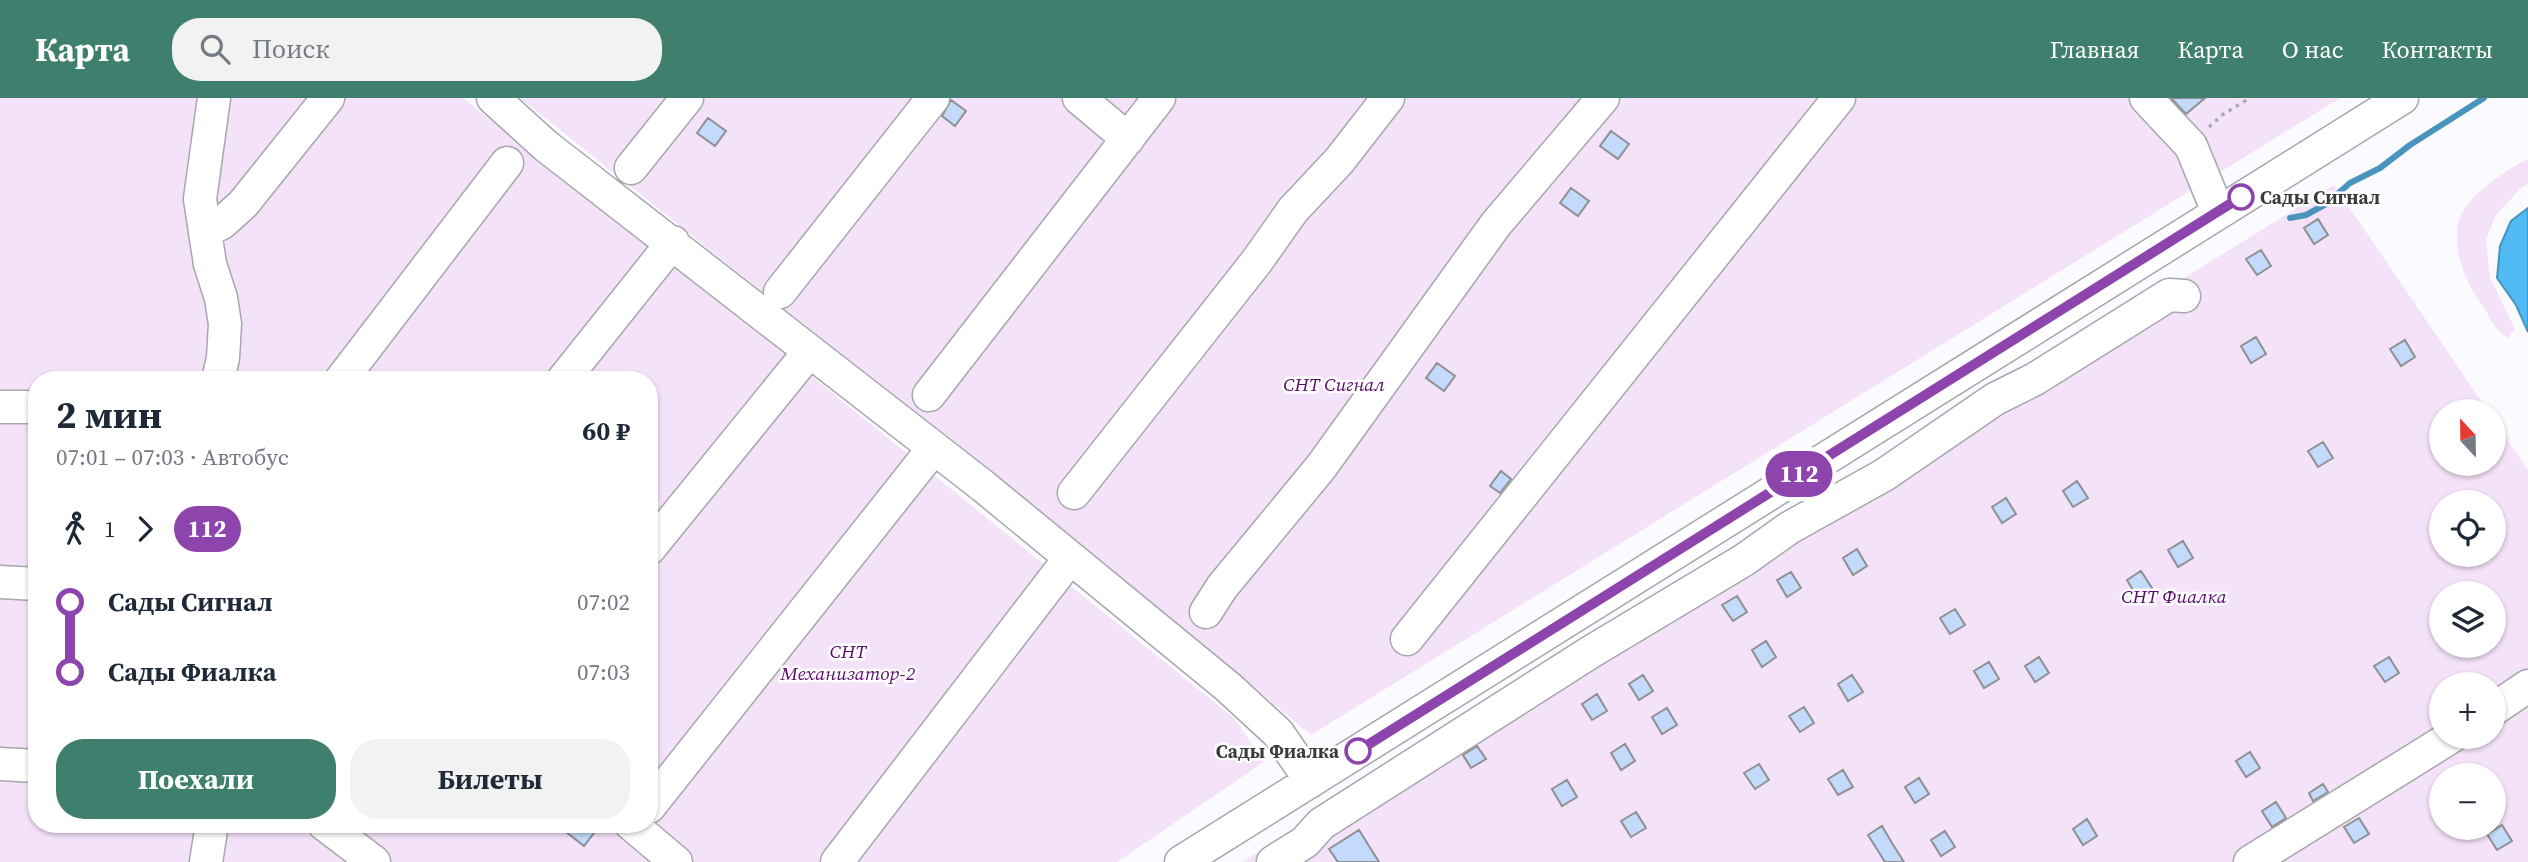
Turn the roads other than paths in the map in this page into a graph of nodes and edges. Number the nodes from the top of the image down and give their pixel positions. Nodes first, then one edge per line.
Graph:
1 (214, 98) edge
2 (328, 98) edge
3 (493, 98) edge
4 (687, 98) edge
5 (933, 98) edge
6 (1079, 98) edge
7 (1159, 98) edge
8 (1388, 98) edge
9 (1603, 98) edge
10 (1839, 98) edge
11 (2146, 98) edge
12 (2402, 98) edge
13 (1128, 139) junction
14 (507, 163) dead end
15 (631, 168) dead end
16 (2218, 212) junction
17 (205, 231) junction
18 (673, 242) junction
19 (2152, 253) junction
20 (780, 292) dead end
21 (809, 352) junction
22 (220, 371) edge
23 (348, 371) edge
24 (570, 371) edge
25 (929, 395) dead end
26 (0, 407) edge
27 (28, 407) edge
28 (933, 449) junction
29 (1074, 494) dead end
30 (658, 538) edge
31 (1070, 558) junction
32 (0, 582) edge
33 (28, 584) edge
34 (1206, 612) dead end
35 (1407, 639) dead end
36 (2528, 686) edge
37 (2506, 701) edge
38 (2432, 749) edge
39 (0, 764) edge
40 (28, 766) edge
41 (1311, 781) junction
42 (658, 794) edge
43 (1268, 809) junction
44 (193, 833) edge
45 (210, 833) edge
46 (336, 833) edge
47 (649, 833) edge
48 (1283, 855) edge
49 (206, 860) edge
50 (374, 862) edge
51 (676, 862) edge
52 (837, 862) edge
53 (1181, 862) edge
54 (2250, 862) edge

1 - 17 street
2 - 17 street
3 - 18 street
4 - 15 street
5 - 20 street
6 - 13 street
7 - 13 street
8 - 29 street
9 - 34 street
10 - 35 street
11 - 16 street
12 - 16 street
13 - 25 street
14 - 23 street
16 - 19 street
17 - 22 street
18 - 21 street
18 - 24 street
19 - 41 street
19 - 48 street
21 - 28 street
21 - 30 street
26 - 27 street
28 - 31 street
28 - 42 street
31 - 41 street
31 - 52 street
32 - 33 street
36 - 37 street
38 - 54 street
39 - 40 street
41 - 43 street
43 - 48 street
43 - 53 street
44 - 49 street
45 - 49 street
46 - 50 street
47 - 51 street

